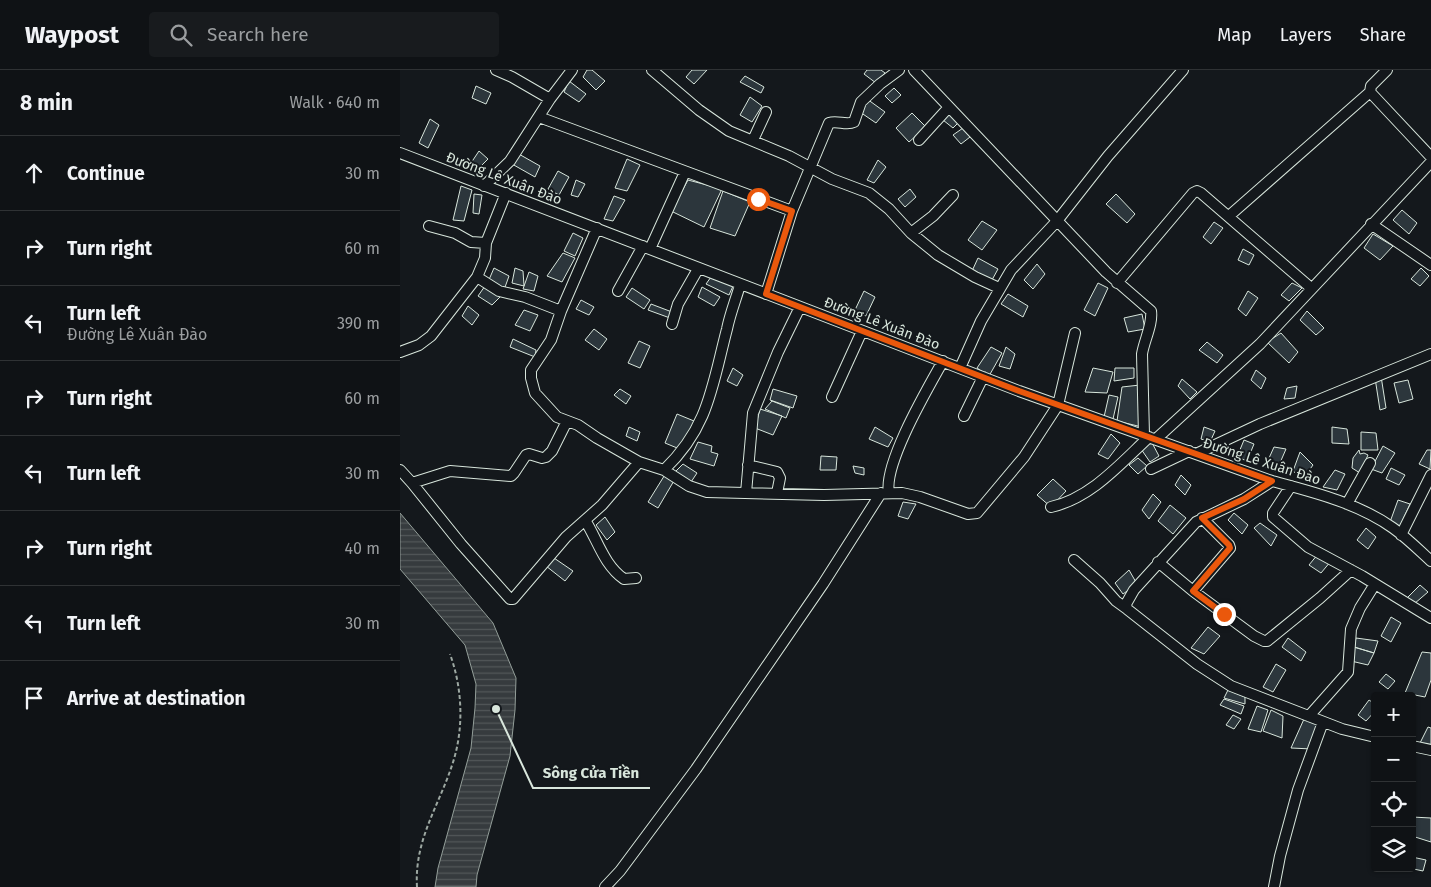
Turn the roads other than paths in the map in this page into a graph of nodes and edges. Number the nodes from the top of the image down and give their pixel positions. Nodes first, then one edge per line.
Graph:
1 (492, 70) edge
2 (572, 70) edge
3 (652, 70) edge
4 (899, 70) edge
5 (914, 70) edge
6 (1183, 70) edge
7 (1387, 70) edge
8 (1370, 92) junction
9 (550, 99) junction
10 (949, 107) junction
11 (766, 112) dead end
12 (539, 117) junction
13 (752, 140) junction
14 (919, 140) dead end
15 (400, 153) edge
16 (1431, 157) edge
17 (1431, 162) edge
18 (810, 167) junction
19 (684, 172) junction
20 (484, 186) junction
21 (506, 193) junction
22 (953, 195) dead end
23 (792, 211) junction
24 (1229, 216) junction
25 (1057, 221) junction
26 (1371, 224) junction
27 (429, 226) dead end
28 (598, 228) junction
29 (911, 233) junction
30 (486, 243) junction
31 (646, 248) junction
32 (1431, 265) edge
33 (698, 268) junction
34 (477, 277) junction
35 (1117, 283) junction
36 (740, 285) junction
37 (999, 288) junction
38 (1311, 288) junction
39 (618, 291) dead end
40 (766, 294) junction
41 (800, 307) junction
42 (561, 311) junction
43 (672, 324) dead end
44 (862, 331) junction
45 (1075, 333) dead end
46 (400, 352) edge
47 (1431, 354) edge
48 (943, 361) junction
49 (960, 368) junction
50 (982, 377) junction
51 (832, 397) dead end
52 (1058, 404) junction
53 (964, 416) dead end
54 (566, 421) junction
55 (1150, 437) junction
56 (1192, 452) junction
57 (640, 462) junction
58 (1370, 462) dead end
59 (748, 465) junction
60 (1151, 469) dead end
61 (400, 470) edge
62 (664, 470) junction
63 (1431, 475) edge
64 (1272, 481) junction
65 (412, 483) junction
66 (1291, 486) junction
67 (746, 493) junction
68 (777, 493) junction
69 (885, 493) junction
70 (1347, 504) junction
71 (1051, 507) dead end
72 (1202, 518) junction
73 (585, 520) junction
74 (1401, 535) junction
75 (1074, 560) dead end
76 (1431, 561) edge
77 (1158, 562) junction
78 (1350, 570) junction
79 (636, 578) dead end
80 (1375, 584) junction
81 (1193, 591) junction
82 (1127, 609) junction
83 (1431, 618) edge
84 (1309, 716) junction
85 (1323, 722) junction
86 (1371, 737) edge
87 (1416, 747) edge
88 (1431, 750) edge
89 (606, 887) edge
90 (1274, 887) edge

1 - 9 street
2 - 9 street
3 - 13 street
4 - 18 street
5 - 10 street
6 - 25 street
7 - 8 street
8 - 16 street
8 - 24 street
9 - 12 street
10 - 14 street
10 - 25 street
11 - 13 street
12 - 19 street
12 - 20 street
13 - 18 street
15 - 20 street, Đường Lê Xuân Đào
17 - 26 street
18 - 23 street
18 - 29 street
19 - 23 street
19 - 31 street
20 - 21 street, Đường Lê Xuân Đào
21 - 28 street, Đường Lê Xuân Đào
21 - 30 street
22 - 29 street
23 - 40 street
24 - 35 street
24 - 38 street
25 - 35 street
25 - 37 street
26 - 32 street
26 - 38 street
27 - 30 street
28 - 31 street, Đường Lê Xuân Đào
28 - 42 street
29 - 37 street
30 - 34 street
31 - 33 street, Đường Lê Xuân Đào
31 - 39 street
33 - 36 street, Đường Lê Xuân Đào
33 - 43 street
34 - 42 street
34 - 46 street
35 - 55 street
36 - 40 street, Đường Lê Xuân Đào
36 - 62 street
37 - 49 street
38 - 55 street
40 - 41 street, Đường Lê Xuân Đào
41 - 44 street, Đường Lê Xuân Đào
41 - 59 street
42 - 54 street
44 - 48 street, Đường Lê Xuân Đào
44 - 51 street
45 - 52 street
47 - 56 street
48 - 49 street, Đường Lê Xuân Đào
48 - 69 street
49 - 50 street, Đường Lê Xuân Đào
50 - 52 street, Đường Lê Xuân Đào
50 - 53 street
52 - 55 street, Đường Lê Xuân Đào
52 - 69 street
54 - 57 street
54 - 65 street
55 - 56 street, Đường Lê Xuân Đào
55 - 71 street
56 - 60 street
56 - 64 street, Đường Lê Xuân Đào
57 - 62 street
57 - 73 street
58 - 70 street
59 - 67 street
59 - 68 street
61 - 65 street
62 - 67 street
63 - 74 street
64 - 66 street, Đường Lê Xuân Đào
64 - 72 street
65 - 73 street
66 - 70 street, Đường Lê Xuân Đào
66 - 78 street
67 - 68 street
68 - 69 street
69 - 89 street
70 - 74 street, Đường Lê Xuân Đào
72 - 77 street
72 - 81 street
73 - 79 street
74 - 76 street, Đường Lê Xuân Đào
75 - 82 street
77 - 81 street
77 - 82 street
78 - 80 street
78 - 81 street
80 - 83 street
80 - 84 street
82 - 84 street
84 - 85 street
85 - 86 street
85 - 90 street
87 - 88 street

